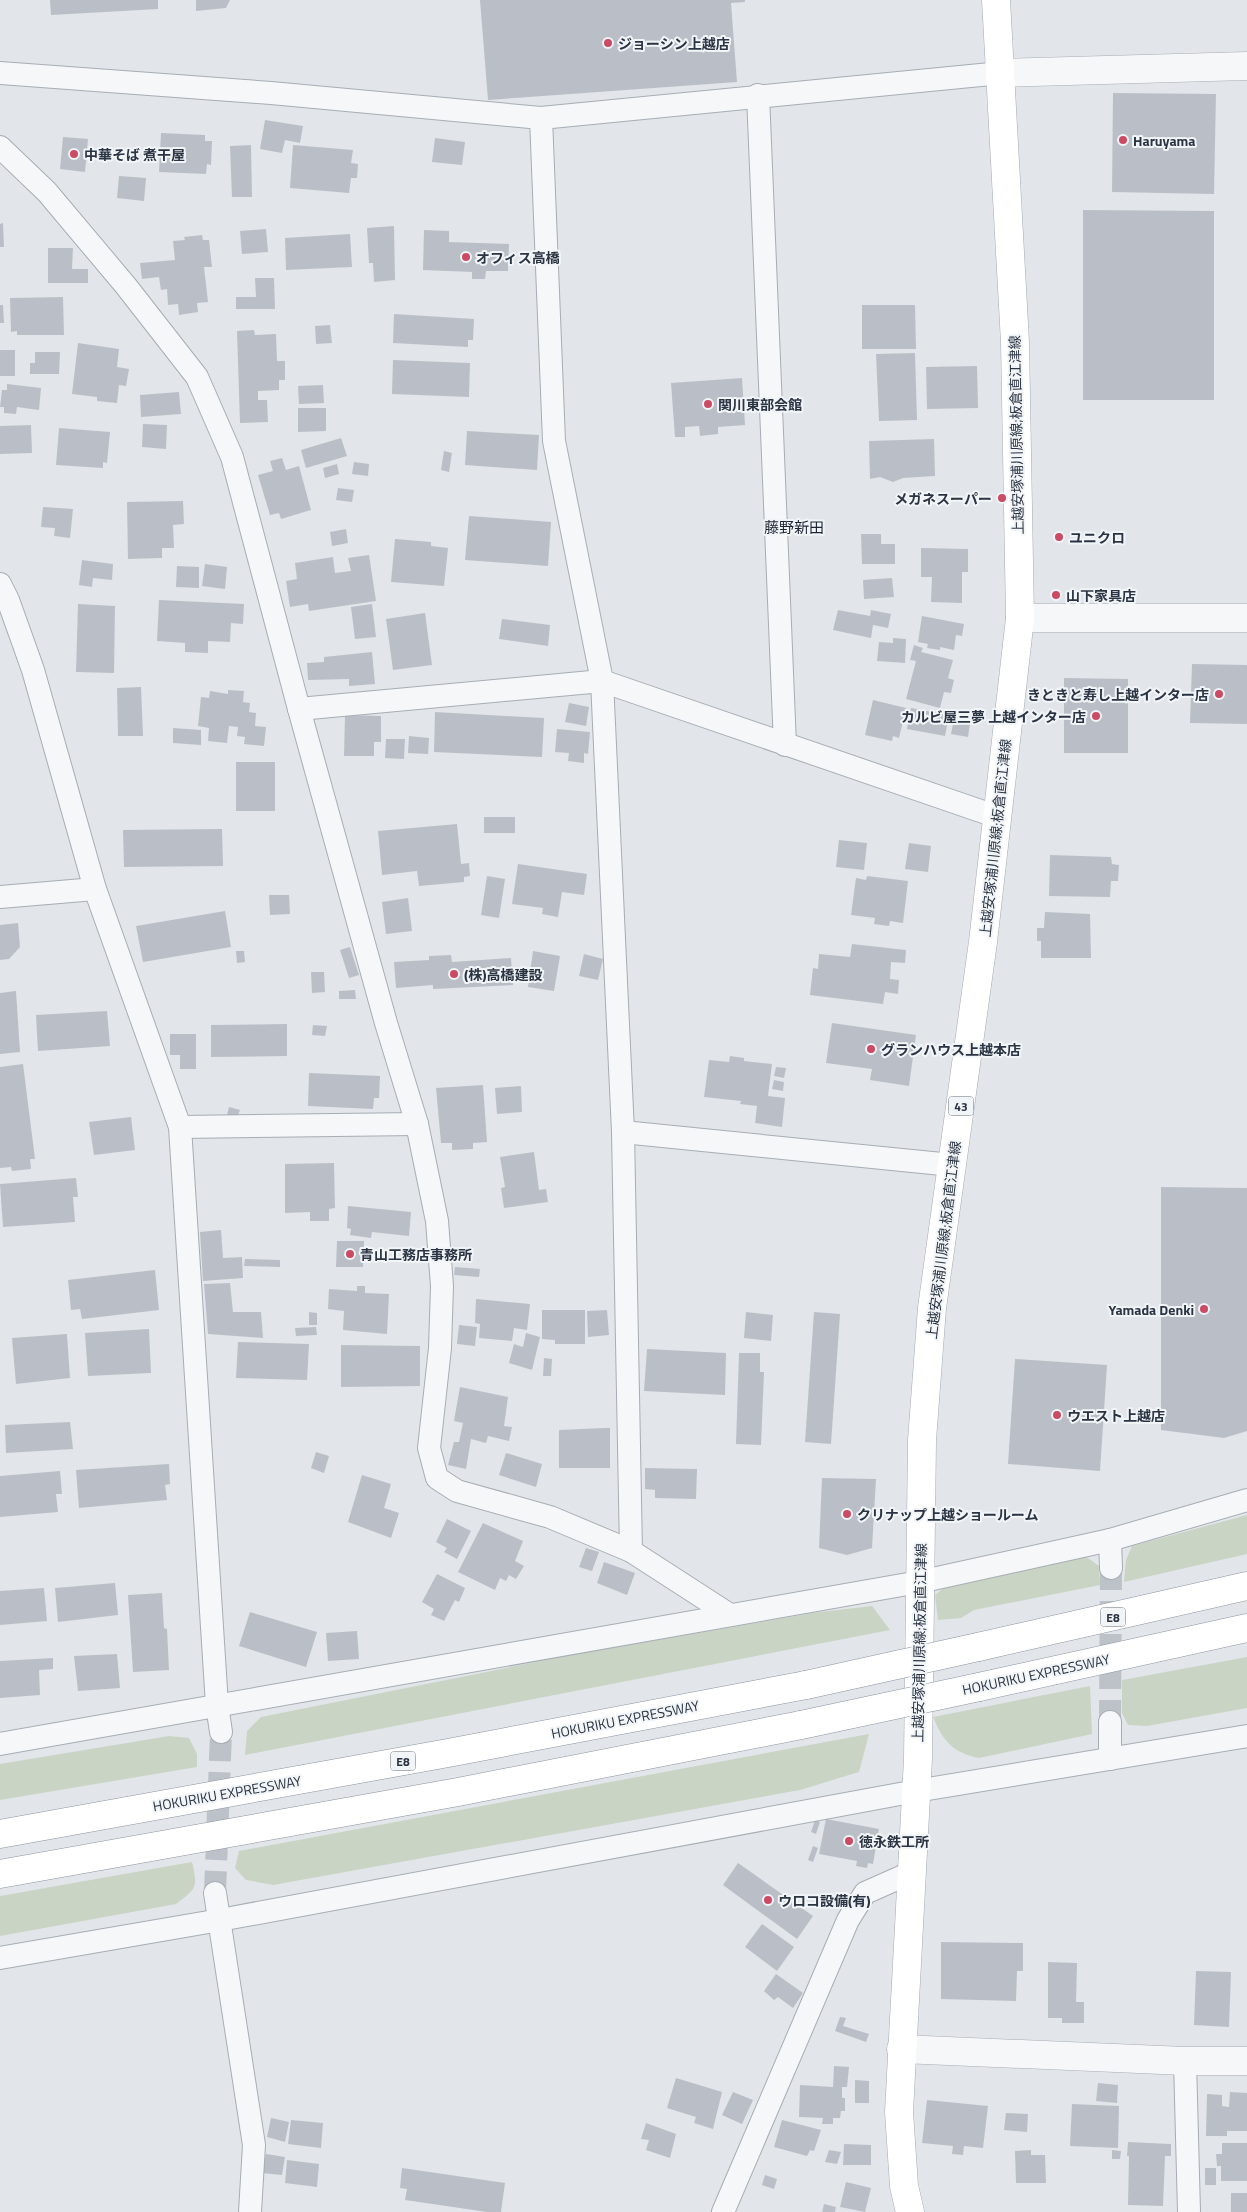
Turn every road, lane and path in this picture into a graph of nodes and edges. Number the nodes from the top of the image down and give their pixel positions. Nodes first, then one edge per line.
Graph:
1 (996, 0) edge
2 (1247, 66) edge
3 (0, 73) edge
4 (1000, 73) junction
5 (758, 95) junction
6 (541, 118) junction
7 (0, 147) edge
8 (0, 584) edge
9 (1020, 618) junction
10 (1247, 618) edge
11 (602, 681) junction
12 (299, 709) junction
13 (784, 746) junction
14 (998, 817) junction
15 (96, 889) junction
16 (0, 897) edge
17 (417, 1124) junction
18 (180, 1128) junction
19 (623, 1132) junction
20 (952, 1165) junction
21 (1247, 1500) edge
22 (1110, 1540) junction
23 (631, 1551) junction
24 (1111, 1568) tunnel mouth
25 (919, 1582) junction
26 (1247, 1586) edge
27 (730, 1615) junction
28 (1247, 1628) edge
29 (217, 1704) junction
30 (1110, 1722) tunnel mouth
31 (221, 1732) tunnel mouth
32 (1247, 1736) edge
33 (0, 1744) edge
34 (1110, 1759) junction
35 (916, 1792) junction
36 (0, 1834) edge
37 (910, 1873) junction
38 (0, 1874) edge
39 (215, 1893) tunnel mouth
40 (220, 1920) junction
41 (0, 1958) edge
42 (901, 2049) junction
43 (1185, 2061) junction
44 (1247, 2061) edge
45 (250, 2212) edge
46 (723, 2212) edge
47 (910, 2212) edge
48 (1188, 2212) edge

1 - 4 main road, 上越安塚浦川原線;板倉直江津線 / 43
2 - 4 street
3 - 6 street
4 - 5 street
4 - 9 main road, 上越安塚浦川原線;板倉直江津線 / 43
5 - 6 street
5 - 13 street
6 - 11 street
7 - 12 street
8 - 15 street
9 - 10 street
9 - 14 main road, 上越安塚浦川原線;板倉直江津線 / 43
11 - 12 street
11 - 13 street
11 - 19 street
12 - 17 street
13 - 14 street
14 - 20 main road, 上越安塚浦川原線;板倉直江津線 / 43
15 - 16 street
15 - 18 street
17 - 18 street
17 - 23 street
18 - 29 street
19 - 20 street
19 - 23 street
20 - 25 main road, 上越安塚浦川原線;板倉直江津線 / 43
21 - 22 street
22 - 24 street
22 - 25 street
23 - 27 street
25 - 27 street
25 - 35 main road, 上越安塚浦川原線;板倉直江津線 / 43
26 - 36 main road, HOKURIKU EXPRESSWAY / E8, bridge
27 - 29 street
28 - 38 main road, HOKURIKU EXPRESSWAY, bridge
29 - 31 street
29 - 33 street
30 - 34 street
32 - 34 street
34 - 35 street
35 - 37 main road, 上越安塚浦川原線;板倉直江津線 / 43
35 - 40 street
37 - 42 main road, 上越安塚浦川原線;板倉直江津線 / 43
37 - 46 street
39 - 40 street
40 - 41 street
40 - 45 street
42 - 43 street
42 - 47 main road, 上越安塚浦川原線;板倉直江津線 / 43
43 - 44 street
43 - 48 street

